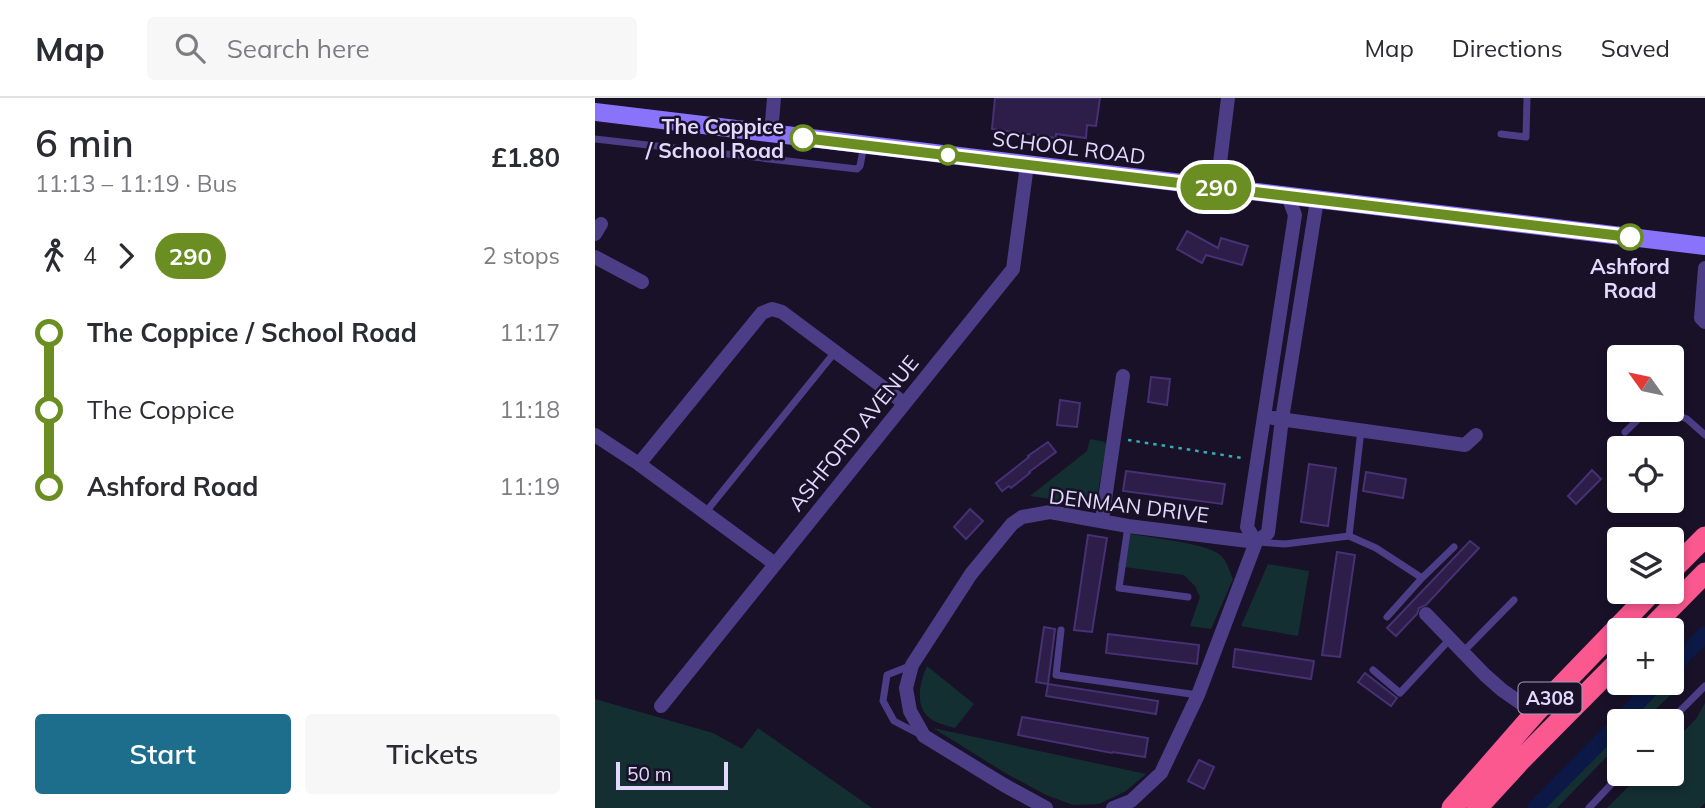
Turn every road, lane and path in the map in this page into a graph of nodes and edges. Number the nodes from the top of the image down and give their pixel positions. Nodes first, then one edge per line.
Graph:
1 (774, 98) edge
2 (1228, 98) edge
3 (1527, 98) edge
4 (595, 113) edge
5 (771, 134) junction
6 (1501, 134) dead end
7 (595, 139) edge
8 (865, 145) junction
9 (1027, 164) junction
10 (1217, 187) junction
11 (1288, 196) junction
12 (1317, 200) junction
13 (1705, 246) edge
14 (595, 257) edge
15 (1705, 268) edge
16 (642, 282) dead end
17 (1705, 322) edge
18 (835, 352) junction
19 (1123, 376) dead end
20 (904, 404) junction
21 (1264, 416) junction
22 (1684, 418) edge
23 (1282, 419) junction
24 (1635, 422) edge
25 (1361, 430) junction
26 (1625, 432) dead end
27 (595, 435) edge
28 (1476, 435) dead end
29 (1705, 435) edge
30 (1114, 438) junction
31 (1258, 460) junction
32 (639, 464) junction
33 (705, 513) junction
34 (1102, 520) junction
35 (1128, 526) junction
36 (1349, 536) junction
37 (1705, 537) edge
38 (1256, 542) junction
39 (1454, 547) dead end
40 (1684, 558) edge
41 (775, 564) junction
42 (1705, 573) edge
43 (1422, 578) junction
44 (1188, 597) dead end
45 (1514, 600) dead end
46 (1639, 604) edge
47 (1426, 614) dead end
48 (1387, 617) dead end
49 (1661, 618) edge
50 (1061, 630) dead end
51 (1450, 639) junction
52 (1463, 652) junction
53 (912, 665) junction
54 (1373, 670) dead end
55 (1607, 672) edge
56 (1705, 686) edge
57 (1199, 695) junction
58 (661, 706) dead end
59 (1682, 709) edge
60 (1535, 713) junction
61 (924, 736) junction
62 (1610, 786) edge
63 (1046, 808) edge
64 (1114, 808) edge
65 (1452, 808) edge
66 (1477, 808) edge
67 (1589, 808) edge

1 - 5 street
2 - 10 street
3 - 6 lane
4 - 5 main road, SCHOOL ROAD
5 - 8 main road, SCHOOL ROAD
7 - 8 lane
8 - 9 main road, SCHOOL ROAD
9 - 10 main road, SCHOOL ROAD
9 - 20 street, ASHFORD AVENUE
10 - 11 main road, SCHOOL ROAD
11 - 12 main road, SCHOOL ROAD
11 - 21 street
12 - 13 main road, SCHOOL ROAD
12 - 23 street
14 - 16 street
15 - 17 street
18 - 20 street
18 - 32 street
18 - 33 lane
19 - 30 street
20 - 41 street, ASHFORD AVENUE
21 - 23 street
21 - 31 street
22 - 29 lane
23 - 25 street
23 - 38 street
24 - 26 lane
25 - 28 street
25 - 36 lane
27 - 32 street
30 - 31 path
30 - 34 street
31 - 38 street
32 - 33 street
33 - 41 street
34 - 35 street, DENMAN DRIVE
34 - 53 street, DENMAN DRIVE
35 - 38 street, DENMAN DRIVE
35 - 44 lane
36 - 38 lane
36 - 43 lane
37 - 40 highway
38 - 57 street
39 - 43 lane
41 - 58 street, ASHFORD AVENUE
42 - 49 highway
43 - 48 lane
45 - 52 lane
46 - 60 highway, A308
47 - 51 street
50 - 57 lane
51 - 52 street
51 - 54 lane
52 - 60 street
53 - 61 street, DENMAN DRIVE
53 - 61 lane
55 - 66 highway, A308
56 - 59 lane
57 - 64 street
60 - 65 highway, A308
61 - 63 street
62 - 67 lane

